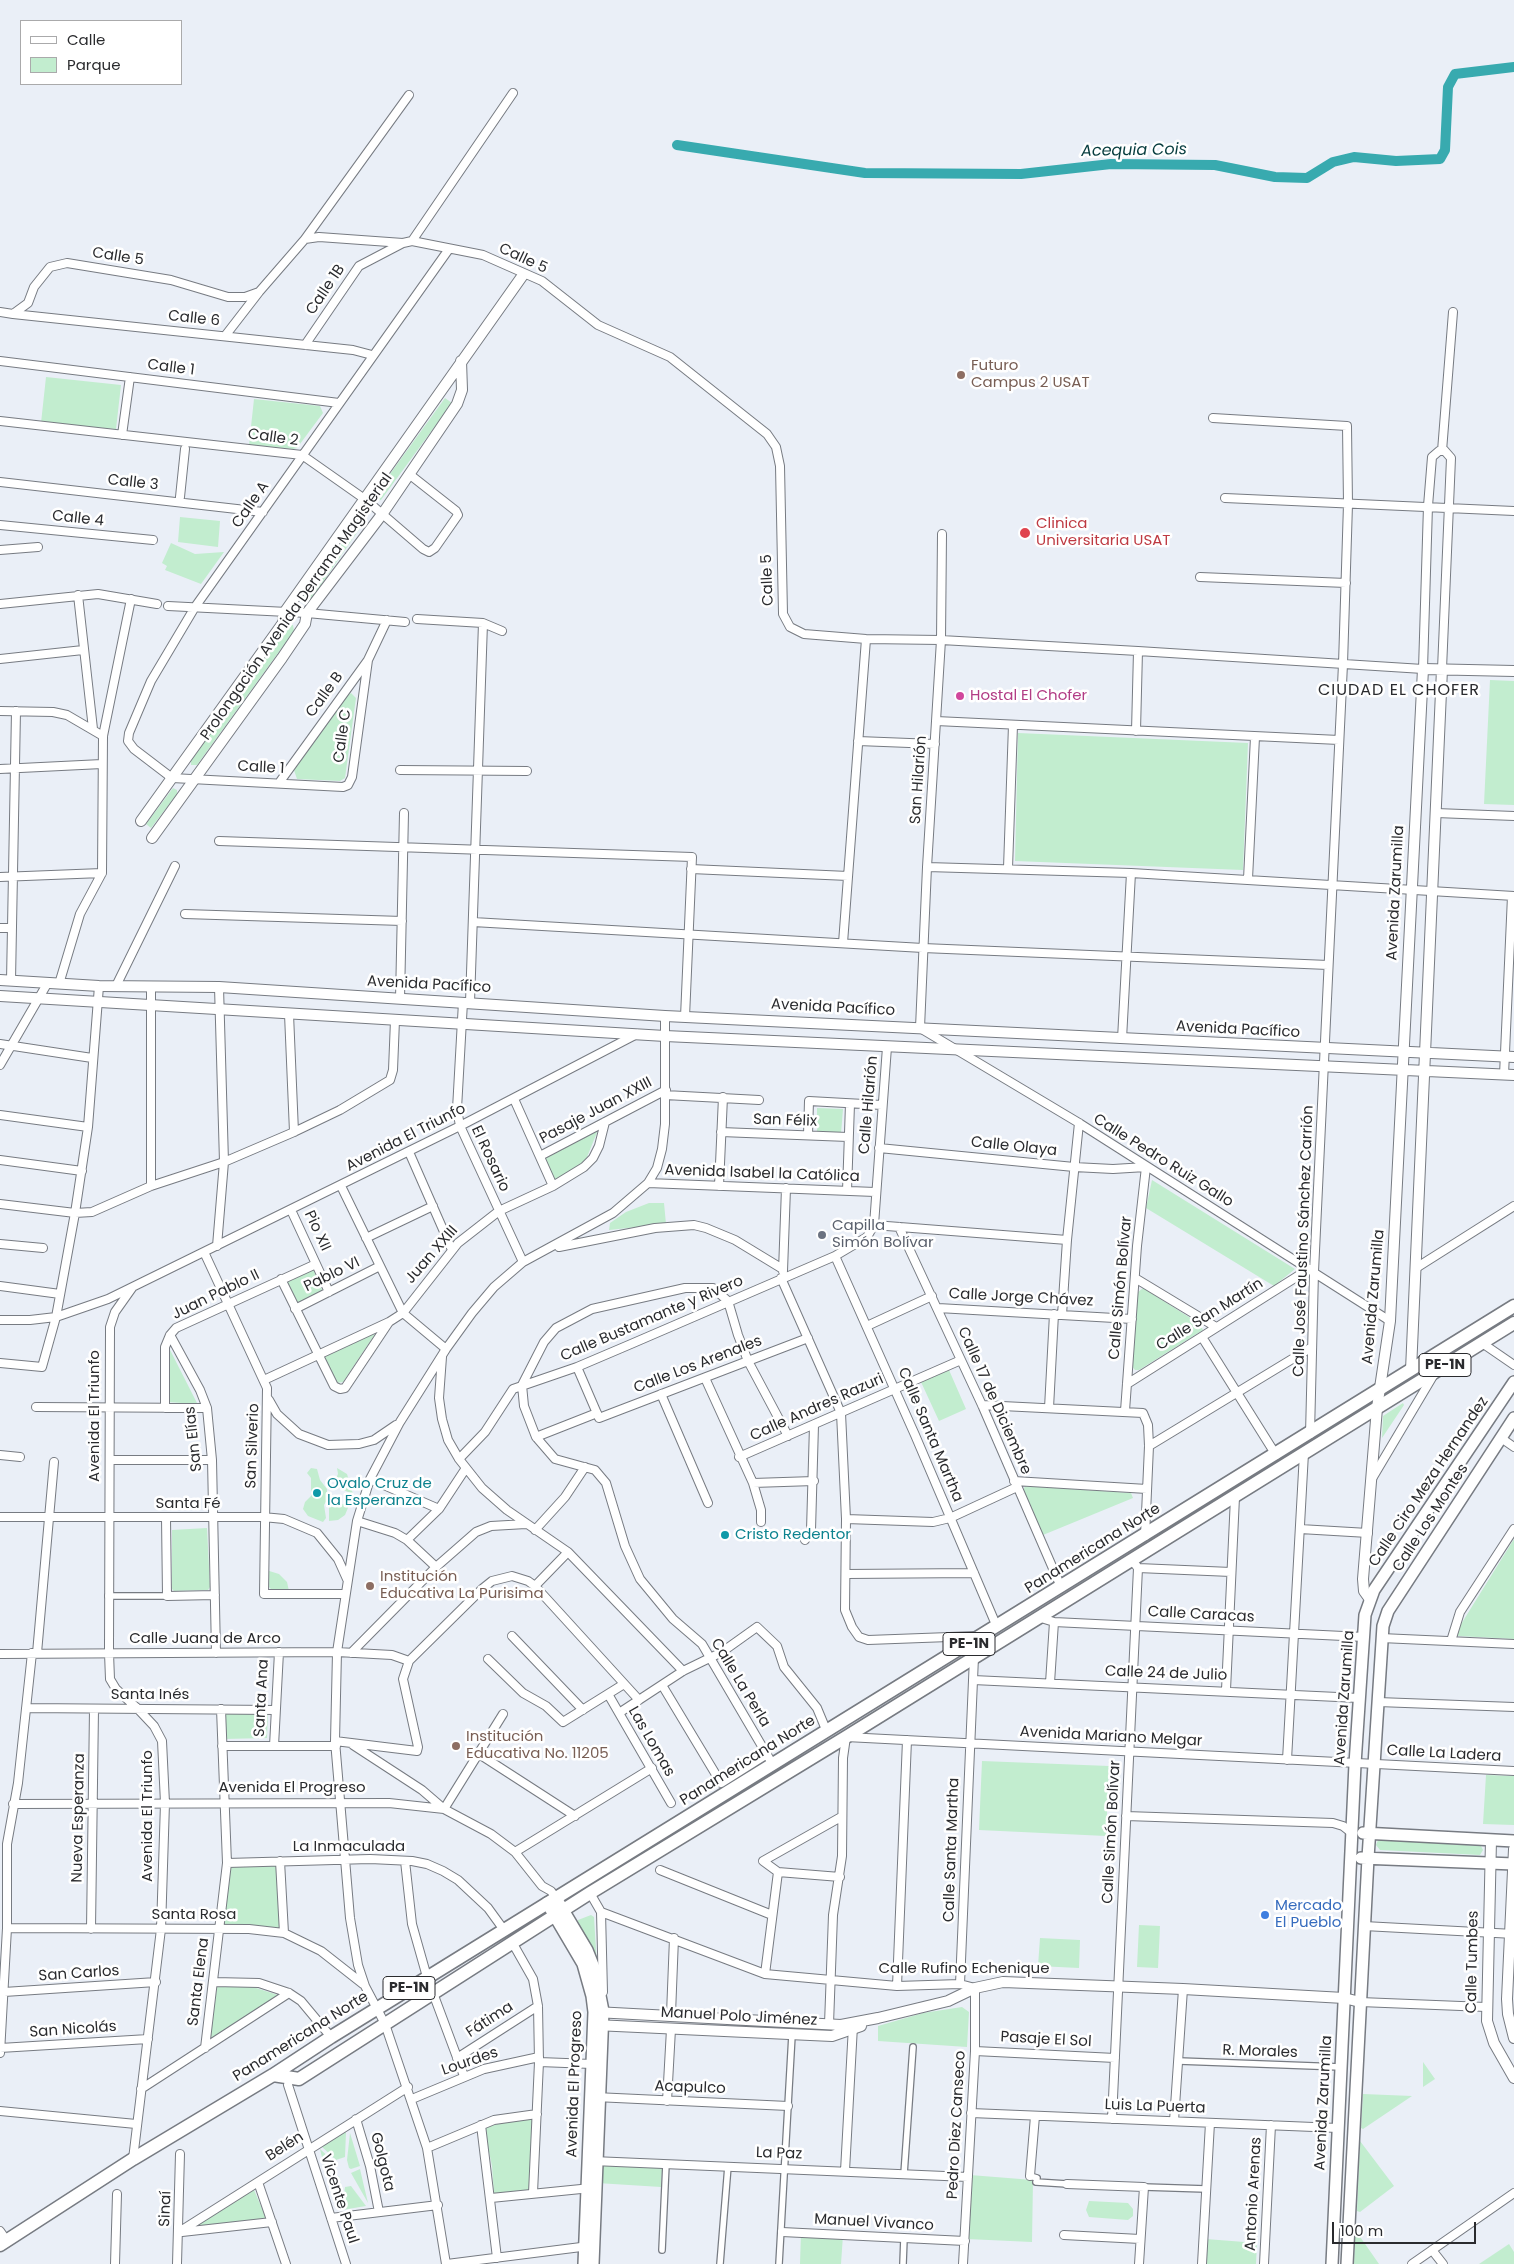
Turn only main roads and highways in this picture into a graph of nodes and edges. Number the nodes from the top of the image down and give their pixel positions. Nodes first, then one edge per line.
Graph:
1 (1514, 1306) edge
2 (1514, 1323) edge
3 (1514, 1382) edge
4 (1514, 1418) edge
5 (1369, 1598) joint
6 (1381, 1638) joint
7 (1352, 1833) junction
8 (1369, 1834) junction
9 (1514, 1841) edge
10 (1351, 1858) junction
11 (1368, 1858) junction
12 (1514, 1864) edge
13 (551, 1901) junction
14 (559, 1913) junction
15 (599, 2025) junction
16 (273, 2075) junction
17 (595, 2097) junction
18 (2, 2239) edge
19 (590, 2246) junction
20 (584, 2264) edge
21 (593, 2264) edge
22 (1332, 2264) edge
23 (1347, 2264) edge

1 - 13 highway, Panamericana Norte / PE-1N
2 - 14 highway, Panamericana Norte / PE-1N
3 - 5 main road, Calle Ciro Meza Hernandez
4 - 6 main road, Calle Los Montes
5 - 7 main road, Avenida Zarumilla
6 - 8 main road, Avenida Zarumilla
7 - 8 main road
7 - 10 main road, Avenida Zarumilla
8 - 9 main road
8 - 11 main road, Avenida Zarumilla
10 - 11 main road
10 - 22 main road, Avenida Zarumilla
11 - 12 main road
11 - 23 main road, Avenida Zarumilla
13 - 14 main road, Avenida El Progreso
13 - 16 highway, Panamericana Norte / PE-1N
14 - 15 main road, Avenida El Progreso
14 - 16 highway, Panamericana Norte / PE-1N
15 - 17 main road, Avenida El Progreso
15 - 17 main road, Avenida El Progreso
16 - 18 highway, Panamericana Norte / PE-1N
17 - 19 main road, Avenida El Progreso
19 - 20 main road, Avenida El Progreso
19 - 21 main road, Avenida El Progreso

